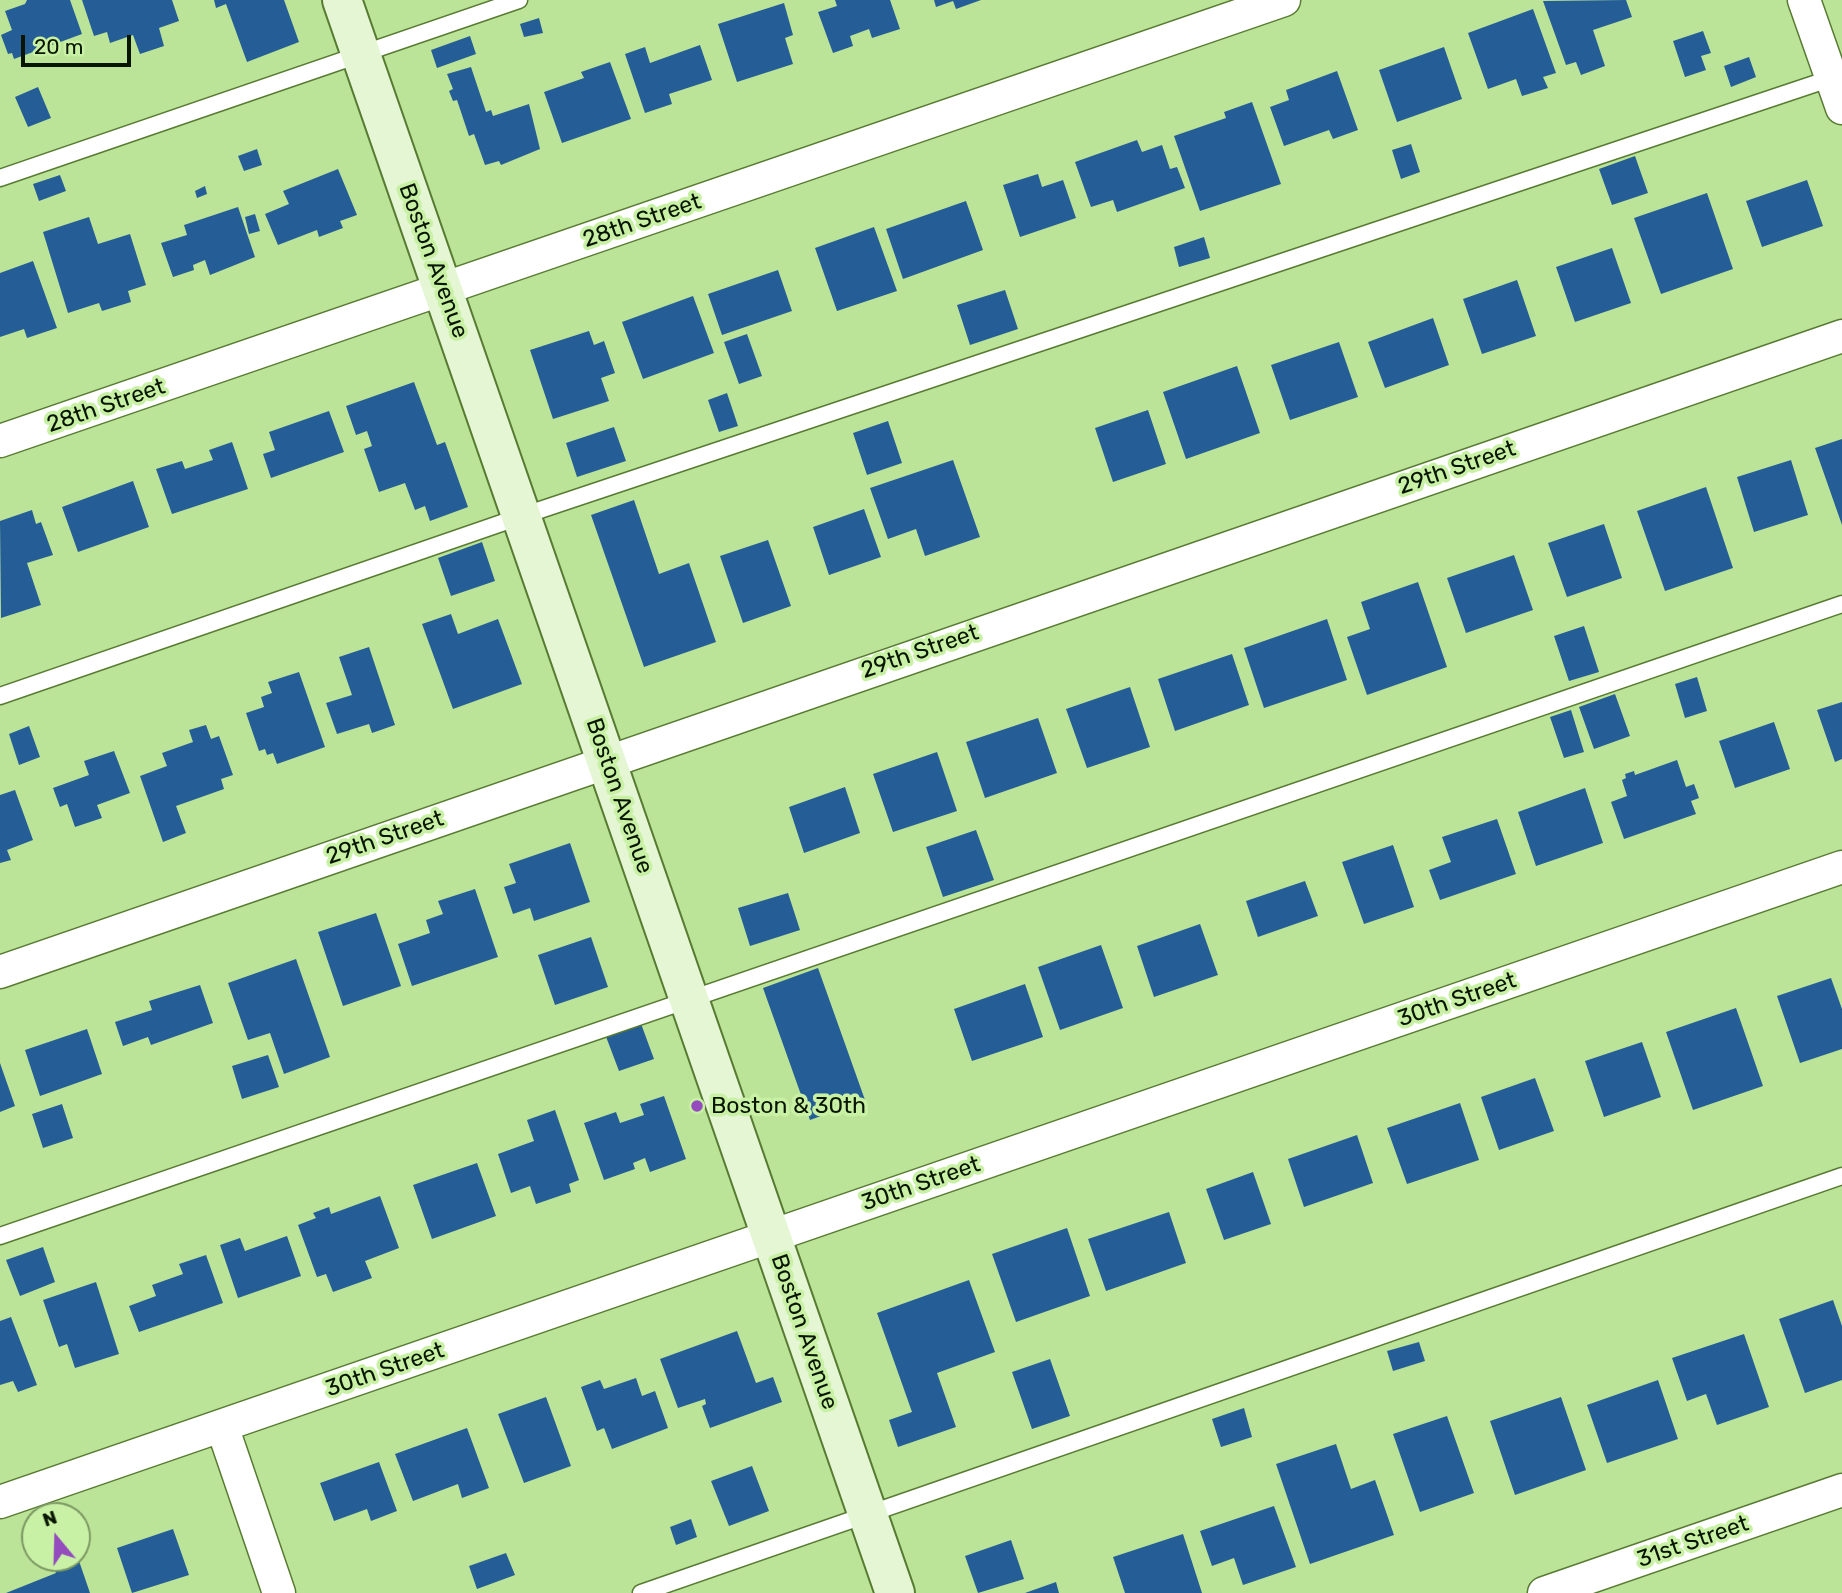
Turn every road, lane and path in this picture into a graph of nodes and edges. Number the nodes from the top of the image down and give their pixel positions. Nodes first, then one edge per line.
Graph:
1 (342, 0) edge
2 (519, 0) edge
3 (1284, 0) edge
4 (1804, 0) edge
5 (362, 55) junction
6 (1837, 76) edge
7 (1842, 108) edge
8 (0, 178) edge
9 (444, 289) junction
10 (1842, 336) edge
11 (0, 441) edge
12 (522, 516) junction
13 (1842, 604) edge
14 (0, 696) edge
15 (607, 760) junction
16 (1842, 867) edge
17 (0, 972) edge
18 (690, 1000) junction
19 (1842, 1176) edge
20 (0, 1236) edge
21 (771, 1236) junction
22 (222, 1426) junction
23 (1842, 1490) edge
24 (0, 1503) edge
25 (868, 1512) junction
26 (279, 1593) edge
27 (641, 1593) edge
28 (895, 1593) edge
29 (1544, 1593) edge

1 - 5 street, Boston Avenue
2 - 5 lane
3 - 9 street, 28th Street
4 - 6 street
5 - 8 lane
5 - 9 street, Boston Avenue
6 - 7 street
6 - 12 lane
9 - 11 street, 28th Street
9 - 12 street, Boston Avenue
10 - 15 street, 29th Street
12 - 14 lane
12 - 15 street, Boston Avenue
13 - 18 lane
15 - 17 street, 29th Street
15 - 18 street, Boston Avenue
16 - 21 street, 30th Street
18 - 20 lane
18 - 21 street, Boston Avenue
19 - 25 lane
21 - 22 street, 30th Street
21 - 25 street, Boston Avenue
22 - 24 street, 30th Street
22 - 26 street
23 - 29 street, 31st Street
25 - 27 lane
25 - 28 street, Boston Avenue

